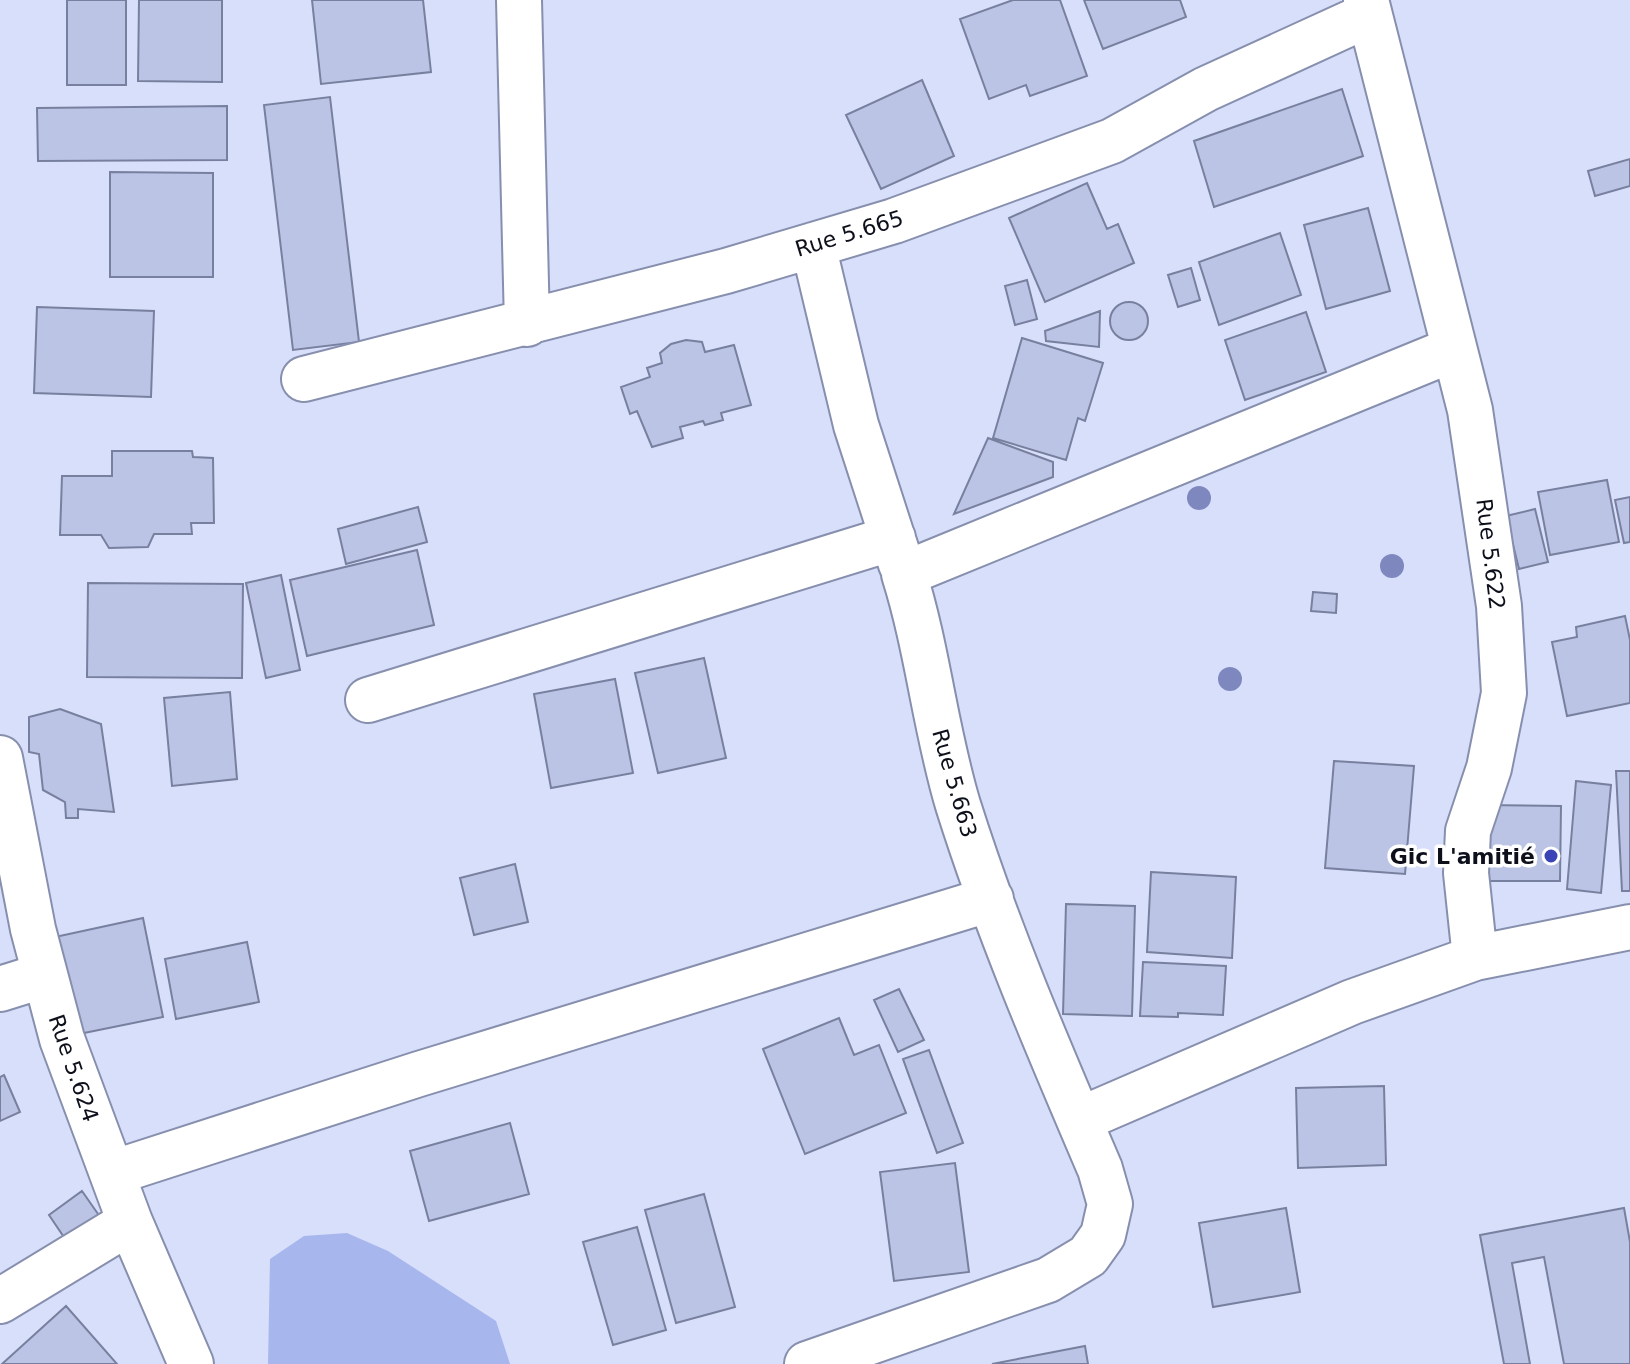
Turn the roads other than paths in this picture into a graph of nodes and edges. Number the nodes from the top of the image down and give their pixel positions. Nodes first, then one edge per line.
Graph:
1 (519, 0) edge
2 (1367, 7) edge
3 (813, 245) junction
4 (527, 324) junction
5 (1454, 349) junction
6 (304, 379) dead end
7 (898, 556) junction
8 (368, 700) dead end
9 (0, 758) edge
10 (991, 899) junction
11 (1630, 927) edge
12 (1475, 958) junction
13 (45, 975) junction
14 (0, 989) edge
15 (1079, 1120) junction
16 (112, 1173) junction
17 (130, 1222) junction
18 (0, 1301) edge
19 (191, 1364) edge
20 (807, 1364) edge

1 - 4 street
2 - 3 street, Rue 5.665
2 - 5 street, Rue 5.622
3 - 4 street, Rue 5.665
3 - 7 street, Rue 5.663
4 - 6 street, Rue 5.665
5 - 7 street
5 - 12 street, Rue 5.622
7 - 8 street
7 - 10 street, Rue 5.663
9 - 13 street, Rue 5.624
10 - 15 street, Rue 5.663
10 - 16 street
11 - 12 street
12 - 15 street
13 - 14 street
13 - 16 street, Rue 5.624
15 - 20 street, Rue 5.663
16 - 17 street, Rue 5.624
17 - 18 street
17 - 19 street, Rue 5.624

